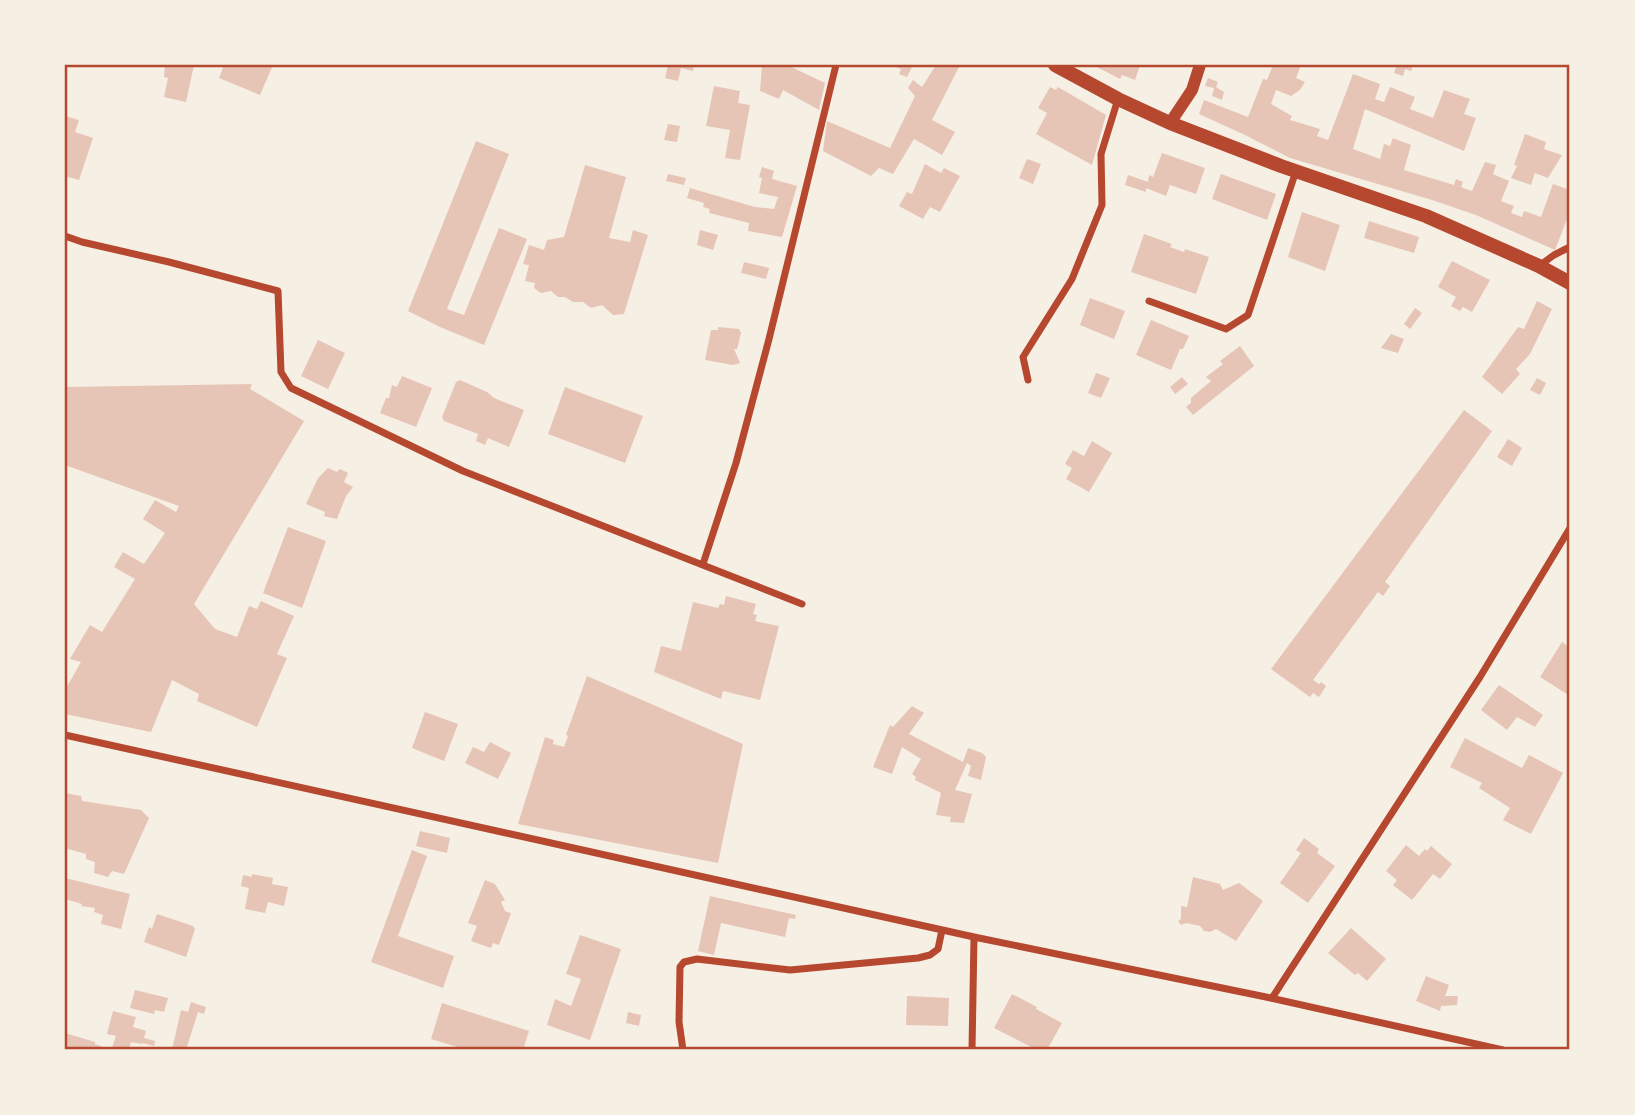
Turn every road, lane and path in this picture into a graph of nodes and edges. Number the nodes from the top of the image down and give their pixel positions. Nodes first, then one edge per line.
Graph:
1 (836, 65) edge
2 (1055, 65) edge
3 (1200, 65) edge
4 (1118, 99) junction
5 (1170, 122) junction
6 (1296, 171) junction
7 (65, 236) edge
8 (1570, 247) edge
9 (1539, 266) junction
10 (1570, 283) edge
11 (1149, 301) dead end
12 (1028, 380) dead end
13 (1570, 528) edge
14 (703, 564) junction
15 (802, 604) dead end
16 (65, 735) edge
17 (942, 930) junction
18 (974, 937) junction
19 (1272, 998) junction
20 (683, 1050) edge
21 (972, 1050) edge
22 (1503, 1050) edge

1 - 14 street
2 - 4 main road
3 - 5 street
4 - 5 main road
4 - 12 street
5 - 6 main road
6 - 9 main road
6 - 11 street
7 - 14 street
8 - 9 street
9 - 10 main road
13 - 19 street
14 - 15 street
16 - 17 street
17 - 18 street
17 - 20 street
18 - 19 street
18 - 21 street
19 - 22 street

